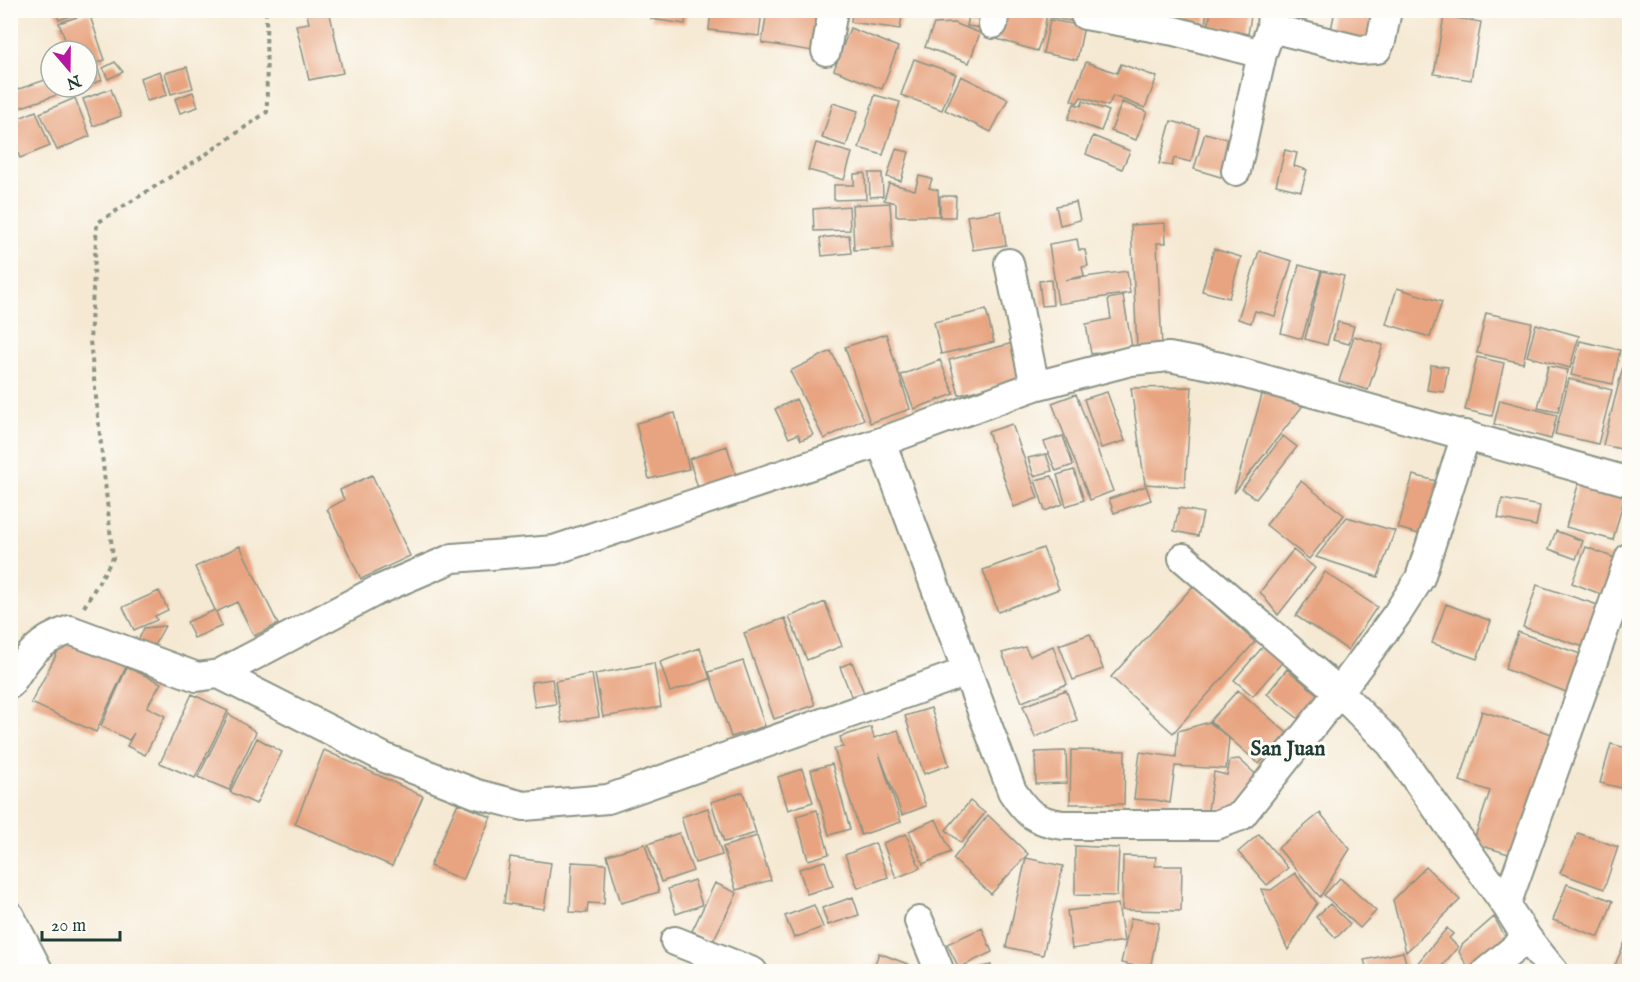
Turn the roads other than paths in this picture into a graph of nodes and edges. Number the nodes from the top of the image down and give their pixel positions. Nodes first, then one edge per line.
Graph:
1 (833, 10) edge
2 (1087, 10) edge
3 (1387, 10) edge
4 (1268, 31) edge
5 (826, 51) dead end
6 (1236, 171) dead end
7 (1009, 263) dead end
8 (1035, 386) junction
9 (1466, 435) junction
10 (881, 442) junction
11 (1629, 482) edge
12 (1629, 557) edge
13 (1183, 558) dead end
14 (966, 672) junction
15 (219, 674) junction
16 (10, 684) edge
17 (1339, 692) junction
18 (1506, 905) junction
19 (10, 916) edge
20 (919, 921) dead end
21 (1527, 938) junction
22 (675, 941) dead end
23 (39, 972) edge
24 (753, 972) edge
25 (940, 972) edge
26 (1486, 972) edge
27 (1554, 972) edge

1 - 5 street
2 - 4 street
3 - 4 street
4 - 6 street
7 - 8 street
8 - 9 street
8 - 10 street
9 - 11 street
9 - 17 street
10 - 14 street
10 - 15 street
12 - 18 street
13 - 17 street
14 - 15 street
14 - 17 street
15 - 16 street
17 - 18 street
18 - 21 street
19 - 23 street
20 - 25 street
21 - 26 street
21 - 27 street
22 - 24 street

